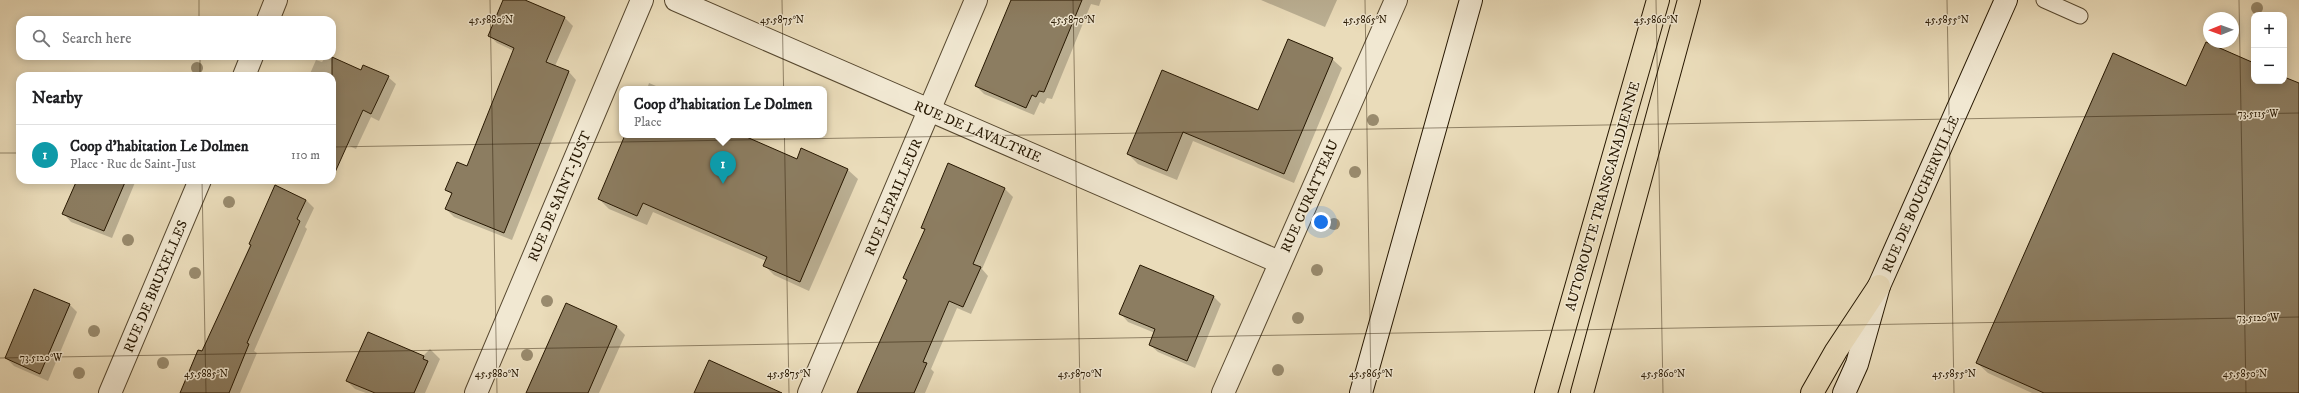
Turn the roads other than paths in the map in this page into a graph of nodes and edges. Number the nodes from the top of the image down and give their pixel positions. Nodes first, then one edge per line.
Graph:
1 (276, 0) edge
2 (642, 0) edge
3 (676, 0) edge
4 (976, 0) edge
5 (1396, 0) edge
6 (1471, 0) edge
7 (1658, 0) edge
8 (1689, 0) edge
9 (2006, 0) edge
10 (2044, 0) edge
11 (270, 16) edge
12 (2080, 16) dead end
13 (250, 60) edge
14 (246, 72) edge
15 (930, 110) junction
16 (198, 184) edge
17 (1279, 262) junction
18 (1879, 286) junction
19 (110, 393) edge
20 (476, 393) edge
21 (809, 393) edge
22 (1223, 393) edge
23 (1361, 393) edge
24 (1546, 393) edge
25 (1582, 393) edge
26 (1812, 393) edge
27 (1844, 393) edge

1 - 11 street
2 - 20 street, RUE DE SAINT-JUST
3 - 15 street, RUE DE LAVALTRIE
4 - 15 street, RUE LEPAILLEUR
5 - 17 street, RUE CURATTEAU
6 - 23 street
7 - 24 highway, AUTOROUTE TRANSCANADIENNE
8 - 25 highway
9 - 18 street, RUE DE BOUCHERVILLE
10 - 12 lane
13 - 14 street
15 - 17 street, RUE DE LAVALTRIE
15 - 21 street, RUE LEPAILLEUR
16 - 19 street, RUE DE BRUXELLES
17 - 22 street, RUE CURATTEAU
18 - 26 highway
18 - 27 street, RUE DE BOUCHERVILLE

